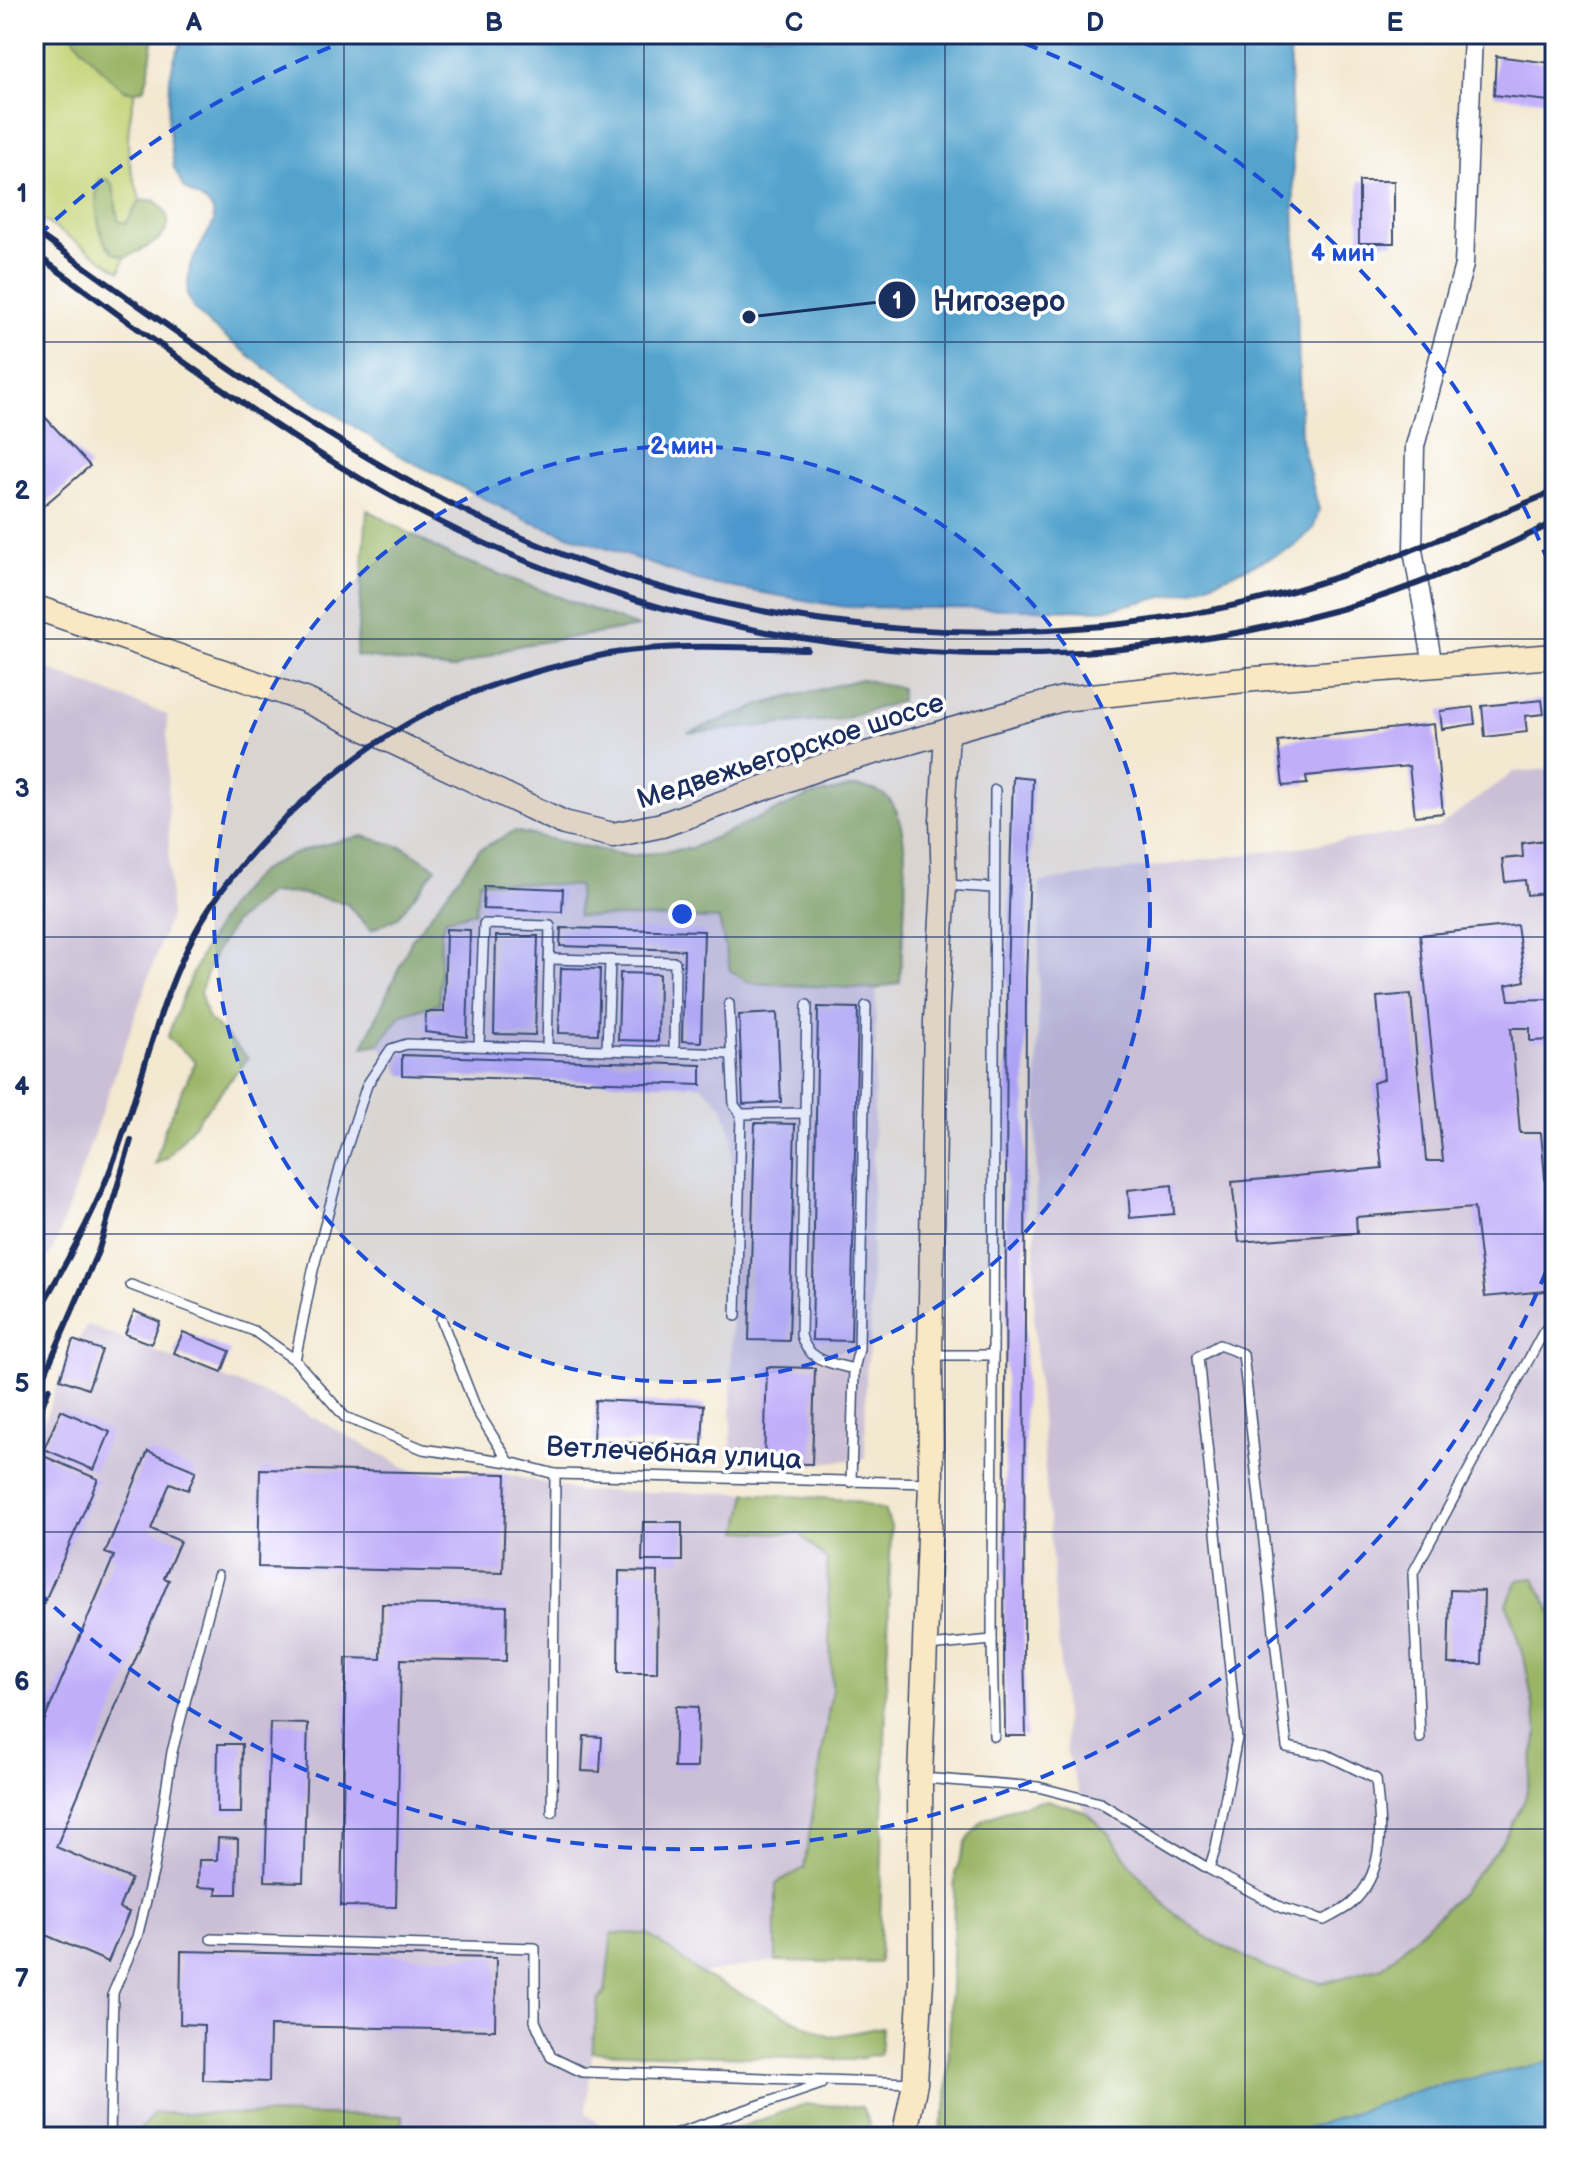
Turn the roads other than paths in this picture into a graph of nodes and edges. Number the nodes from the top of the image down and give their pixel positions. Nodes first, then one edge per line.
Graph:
1 (1473, 34) edge
2 (34, 607) edge
3 (1555, 656) edge
4 (1433, 666) junction
5 (947, 731) junction
6 (995, 790) dead end
7 (944, 885) junction
8 (993, 888) junction
9 (549, 959) junction
10 (610, 960) junction
11 (729, 1004) dead end
12 (807, 1005) dead end
13 (866, 1006) dead end
14 (479, 1046) junction
15 (547, 1048) junction
16 (607, 1050) junction
17 (674, 1052) junction
18 (732, 1054) junction
19 (805, 1113) junction
20 (741, 1114) junction
21 (131, 1285) dead end
22 (736, 1316) dead end
23 (441, 1319) dead end
24 (1555, 1319) edge
25 (930, 1355) junction
26 (993, 1355) junction
27 (295, 1360) junction
28 (854, 1369) junction
29 (509, 1462) junction
30 (555, 1474) junction
31 (851, 1482) junction
32 (931, 1483) junction
33 (218, 1575) dead end
34 (992, 1640) junction
35 (924, 1646) junction
36 (994, 1736) dead end
37 (1420, 1738) dead end
38 (920, 1778) junction
39 (552, 1812) dead end
40 (1209, 1869) junction
41 (211, 1939) dead end
42 (826, 2082) junction
43 (915, 2083) junction
44 (108, 2137) edge
45 (666, 2137) edge
46 (904, 2137) edge

1 - 4 street
2 - 5 street, Медвежьегорское шоссе
3 - 4 street, Медвежьегорское шоссе
4 - 5 street, Медвежьегорское шоссе
5 - 7 street
6 - 8 lane
7 - 8 lane
7 - 25 street
8 - 26 lane
9 - 10 lane
9 - 14 lane
9 - 15 lane
10 - 16 lane
10 - 17 lane
11 - 18 lane
12 - 19 lane
13 - 28 lane
14 - 15 lane
14 - 27 lane
15 - 16 lane
16 - 17 lane
17 - 18 lane
18 - 20 lane
19 - 20 lane
19 - 28 lane
20 - 22 lane
21 - 27 lane, Ветлечебная улица
23 - 29 lane
24 - 37 lane
25 - 26 lane
25 - 32 street
26 - 34 lane
27 - 29 lane, Ветлечебная улица
28 - 31 lane
29 - 30 lane, Ветлечебная улица
30 - 31 lane, Ветлечебная улица
30 - 39 lane
31 - 32 lane, Ветлечебная улица
32 - 35 street
33 - 44 lane
34 - 35 lane
34 - 36 lane
35 - 38 street
38 - 40 lane
38 - 43 street
40 - 40 lane
41 - 42 lane
42 - 43 lane
42 - 45 lane
43 - 46 street

